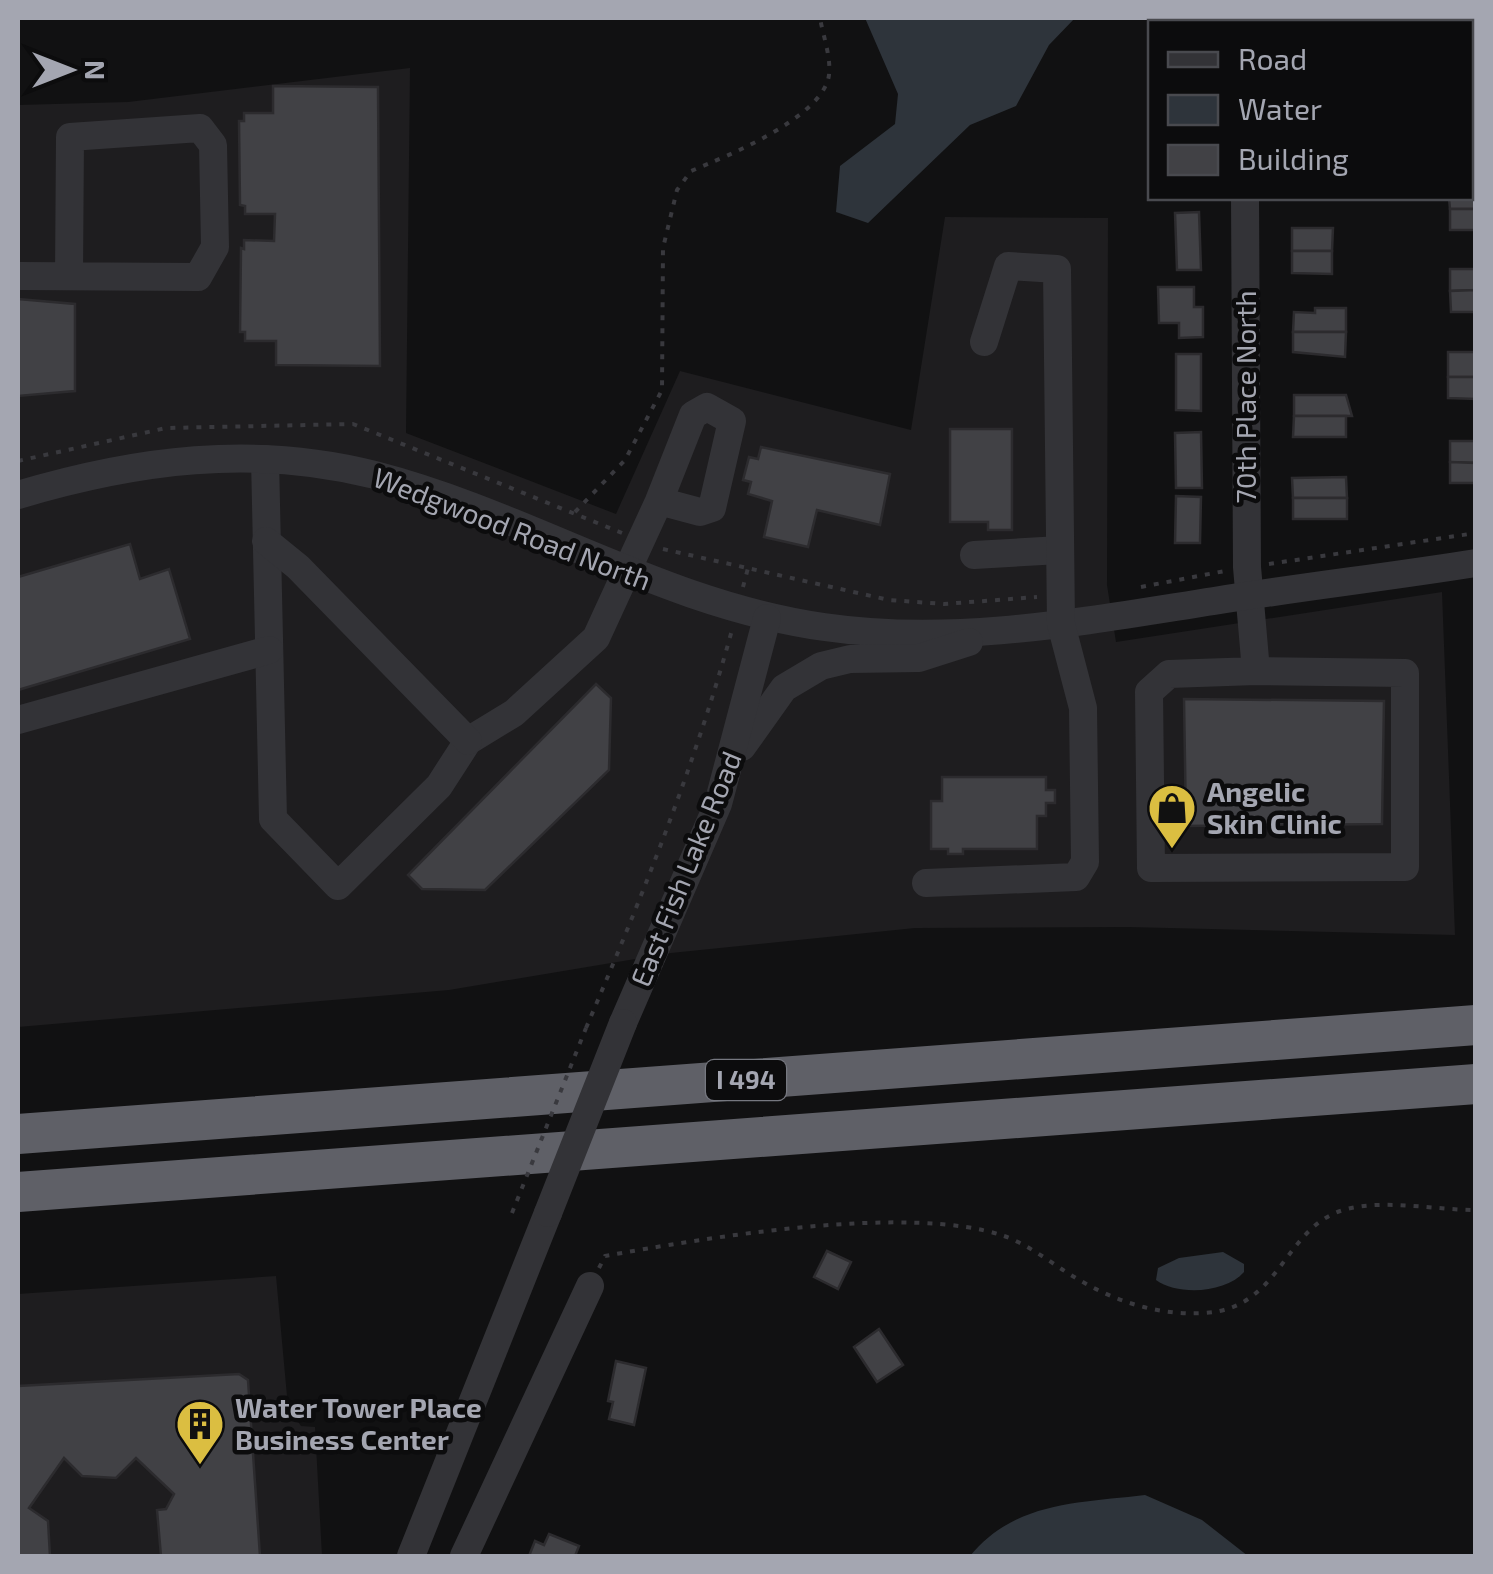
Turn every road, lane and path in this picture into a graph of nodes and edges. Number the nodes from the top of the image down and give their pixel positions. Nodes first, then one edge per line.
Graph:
1 (820, 18) edge
2 (1246, 200) edge
3 (18, 276) edge
4 (69, 276) junction
5 (984, 342) dead end
6 (265, 459) junction
7 (18, 461) edge
8 (18, 495) edge
9 (659, 502) dead end
10 (575, 512) junction
11 (1476, 533) edge
12 (266, 541) junction
13 (640, 542) junction
14 (1060, 550) junction
15 (974, 555) dead end
16 (1476, 563) edge
17 (1247, 567) junction
18 (748, 568) junction
19 (626, 571) junction
20 (1128, 590) dead end
21 (1060, 594) junction
22 (1249, 596) junction
23 (738, 612) junction
24 (766, 618) junction
25 (1061, 624) junction
26 (999, 633) junction
27 (269, 650) junction
28 (1256, 671) junction
29 (18, 720) edge
30 (468, 741) junction
31 (732, 760) junction
32 (926, 883) dead end
33 (1476, 1026) edge
34 (1476, 1084) edge
35 (18, 1134) edge
36 (18, 1192) edge
37 (1476, 1210) edge
38 (512, 1213) dead end
39 (590, 1286) joint
40 (412, 1556) edge
41 (464, 1556) edge

1 - 10 path
2 - 17 street, 70th Place North
3 - 4 street
4 - 4 street
5 - 14 street
6 - 8 street, Wedgwood Road North
6 - 12 street
6 - 19 street, Wedgwood Road North
7 - 10 path
9 - 13 street
10 - 13 path
11 - 17 path
12 - 27 street
12 - 30 street
13 - 18 path
13 - 19 street
14 - 15 street
14 - 21 street
16 - 22 street
17 - 20 path
17 - 22 street, 70th Place North
18 - 21 path
18 - 23 path
19 - 23 street, Wedgwood Road North
19 - 30 street
21 - 25 street
22 - 25 street
22 - 28 street, 70th Place North
23 - 24 street, Wedgwood Road North
23 - 38 path, bridge
24 - 26 street
24 - 31 street, East Fish Lake Road
25 - 26 street
25 - 32 street
26 - 31 street
27 - 29 street
27 - 30 street
28 - 28 street
31 - 40 street, East Fish Lake Road, bridge
33 - 35 highway, I 494
34 - 36 highway, I 494
37 - 39 path
39 - 41 street

